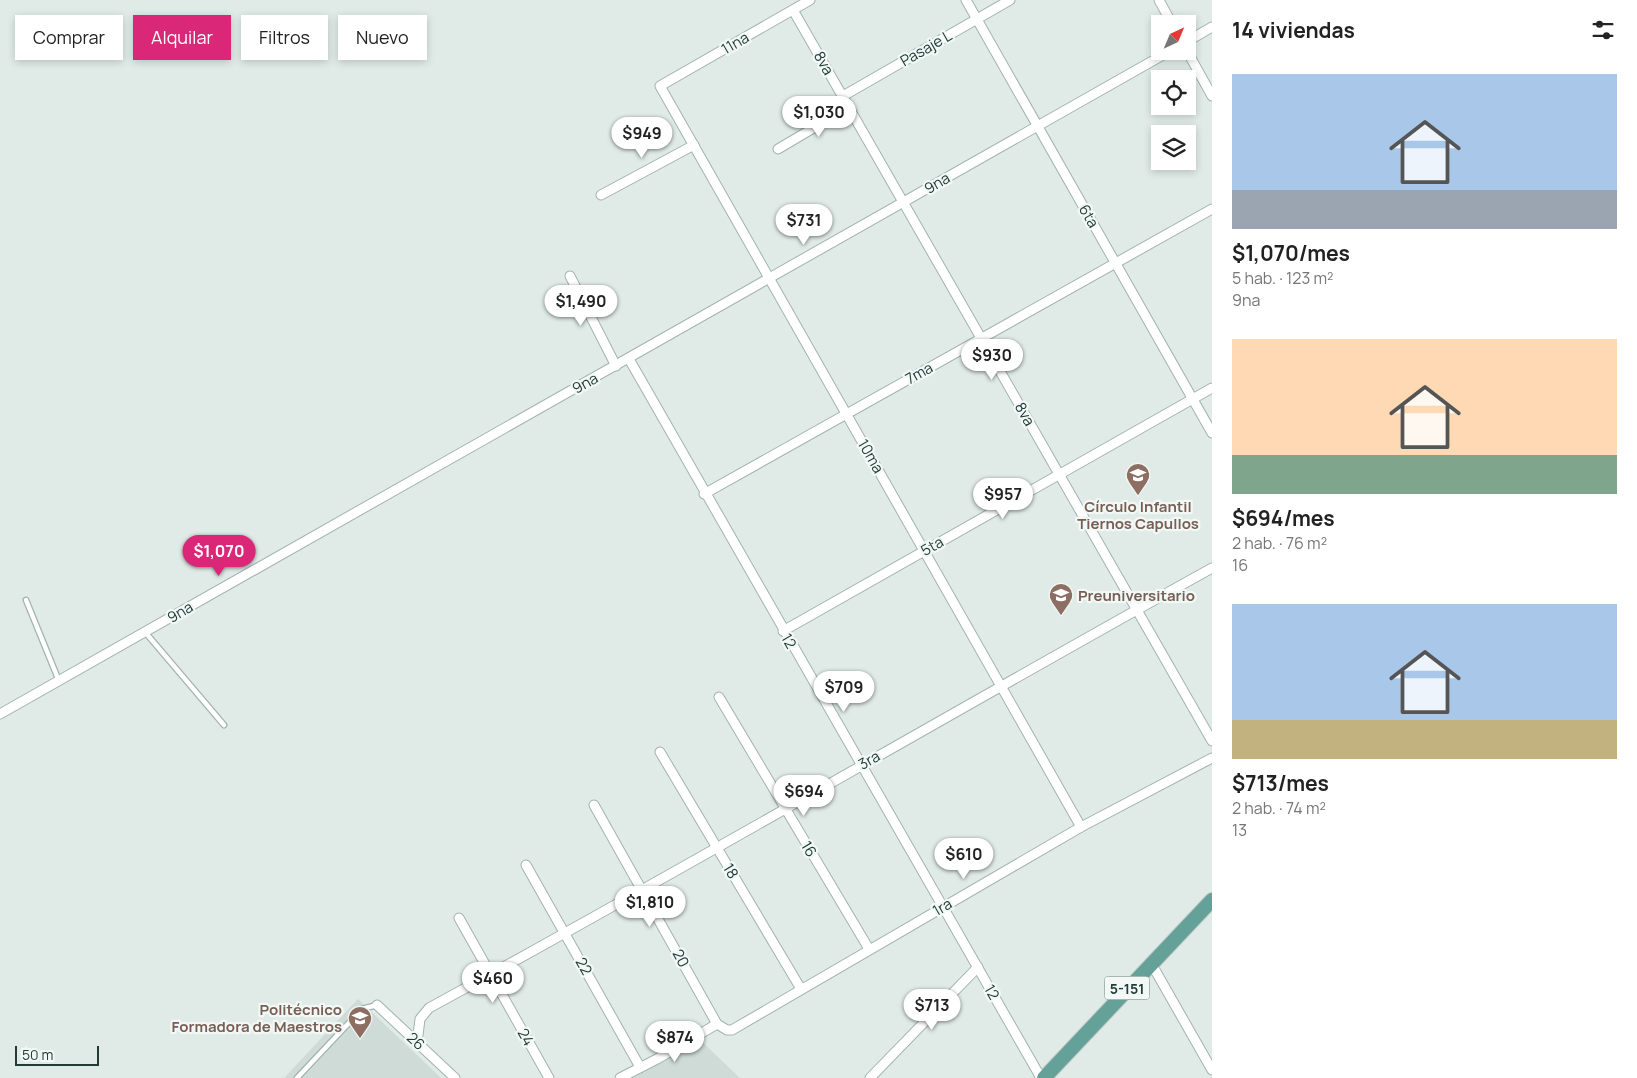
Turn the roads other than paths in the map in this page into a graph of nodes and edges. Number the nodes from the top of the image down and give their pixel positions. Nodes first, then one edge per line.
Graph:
1 (810, 0) edge
2 (966, 0) edge
3 (1010, 0) edge
4 (1159, 0) edge
5 (793, 10) junction
6 (1167, 15) edge
7 (977, 19) junction
8 (1212, 27) edge
9 (1196, 36) edge
10 (1154, 60) edge
11 (1192, 60) edge
12 (660, 86) joint
13 (842, 96) junction
14 (1212, 96) edge
15 (849, 107) junction
16 (1038, 126) junction
17 (694, 145) junction
18 (778, 149) dead end
19 (600, 195) dead end
20 (904, 202) junction
21 (1212, 209) edge
22 (1115, 263) junction
23 (570, 276) dead end
24 (770, 279) junction
25 (981, 338) junction
26 (629, 359) junction
27 (616, 366) junction
28 (1212, 388) edge
29 (1192, 399) junction
30 (846, 414) junction
31 (1212, 433) edge
32 (1060, 474) junction
33 (704, 494) junction
34 (924, 551) junction
35 (1212, 568) edge
36 (26, 600) dead end
37 (1136, 610) junction
38 (783, 631) junction
39 (145, 632) junction
40 (60, 680) junction
41 (1001, 686) junction
42 (719, 697) dead end
43 (0, 714) edge
44 (224, 726) dead end
45 (1212, 741) edge
46 (660, 752) dead end
47 (1212, 758) edge
48 (861, 765) junction
49 (594, 805) dead end
50 (786, 810) junction
51 (1081, 827) junction
52 (716, 847) junction
53 (526, 865) dead end
54 (642, 888) junction
55 (1212, 900) edge
56 (944, 906) junction
57 (459, 918) dead end
58 (565, 932) junction
59 (869, 949) junction
60 (1151, 963) junction
61 (978, 967) junction
62 (490, 975) junction
63 (801, 989) junction
64 (377, 1005) joint
65 (717, 1024) junction
66 (417, 1043) junction
67 (640, 1068) junction
68 (1212, 1070) edge
69 (296, 1078) edge
70 (455, 1078) edge
71 (549, 1078) edge
72 (620, 1078) edge
73 (870, 1078) edge
74 (1043, 1078) edge

1 - 5 street, 11na
2 - 7 street, 6ta
3 - 7 street, Pasaje L
4 - 6 street
5 - 12 street, 11na
5 - 13 street, 8va
7 - 13 street, Pasaje L
7 - 16 street, 6ta
8 - 9 street
10 - 16 street, 9na
11 - 14 street
12 - 17 street, 10ma
13 - 15 street, 8va
15 - 18 street
15 - 20 street, 8va
16 - 20 street, 9na
16 - 22 street, 6ta
17 - 19 street
17 - 24 street, 10ma
20 - 24 street, 9na
20 - 25 street, 8va
21 - 22 street, 7ma
22 - 25 street, 7ma
22 - 29 street, 6ta
23 - 27 street
24 - 26 street, 9na
24 - 30 street, 10ma
25 - 30 street, 7ma
25 - 32 street, 8va
26 - 27 street, 9na
26 - 33 street, 12
27 - 39 street, 9na
28 - 29 street, 5ta
29 - 31 street, 6ta
29 - 32 street, 5ta
30 - 33 street, 7ma
30 - 34 street, 10ma
32 - 34 street, 5ta
32 - 37 street, 8va
33 - 38 street, 12
34 - 38 street, 5ta
34 - 41 street, 10ma
35 - 37 street, 3ra
36 - 40 lane
37 - 41 street, 3ra
37 - 45 street, 8va
38 - 48 street, 12
39 - 40 street, 9na
39 - 44 lane
40 - 43 street, 9na
41 - 48 street, 3ra
41 - 51 street, 10ma
42 - 50 street, 16
46 - 52 street, 18
47 - 51 street, 1ra
48 - 50 street, 3ra
48 - 56 street, 12
49 - 54 street, 20
50 - 52 street, 3ra
50 - 59 street, 16
51 - 56 street, 1ra
52 - 54 street, 3ra
52 - 63 street, 18
53 - 58 street, 22
54 - 58 street, 3ra
54 - 65 street, 20
55 - 60 main road, 5-151
56 - 59 street, 1ra
56 - 61 street, 12
57 - 62 street, 24
58 - 62 street, 3ra
58 - 67 street, 22
59 - 63 street, 1ra
60 - 68 street
60 - 74 main road, 5-151
61 - 73 street
61 - 74 street, 12
62 - 66 street, 3ra
62 - 71 street, 24
63 - 65 street, 1ra
64 - 66 street, 26
64 - 69 lane
65 - 67 street
66 - 70 street, 26
67 - 72 street

